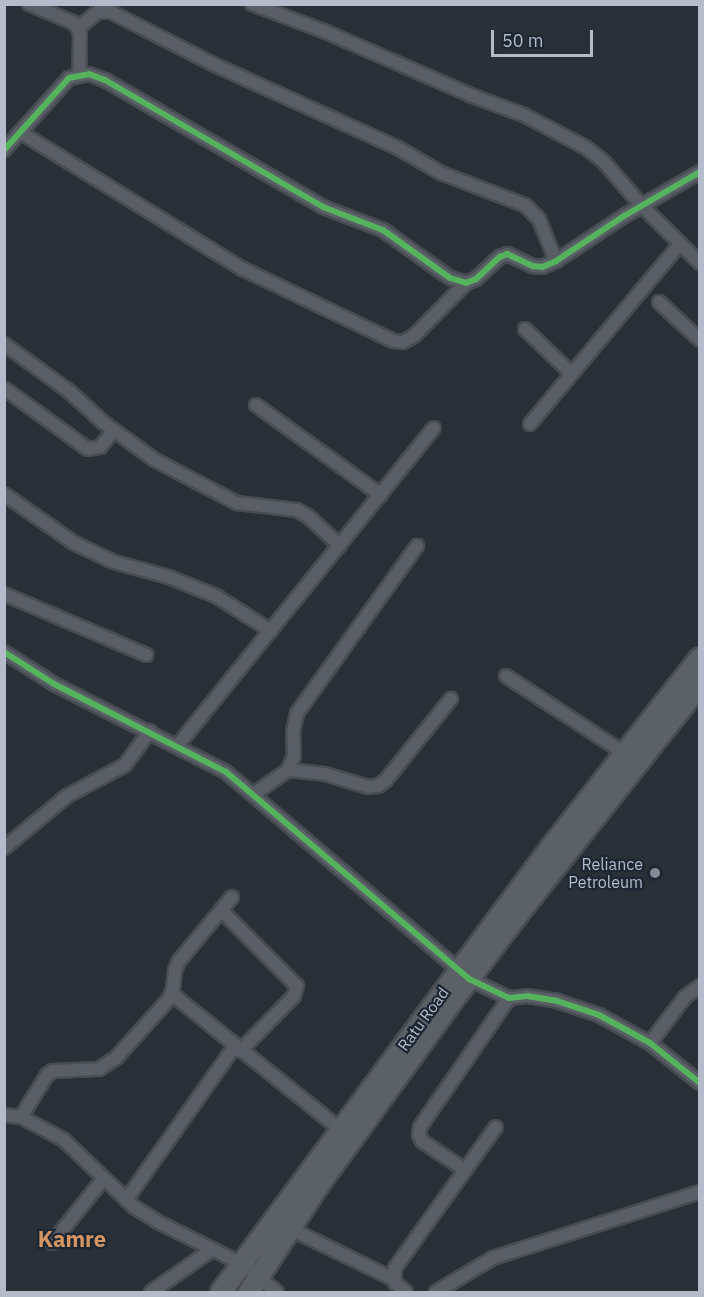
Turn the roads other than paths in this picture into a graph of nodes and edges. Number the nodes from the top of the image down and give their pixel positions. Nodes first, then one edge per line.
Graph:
1 (29, 4) edge
2 (252, 4) edge
3 (78, 28) junction
4 (79, 74) junction
5 (20, 132) junction
6 (4, 150) edge
7 (699, 172) edge
8 (641, 205) junction
9 (679, 244) junction
10 (556, 261) junction
11 (699, 263) edge
12 (466, 283) junction
13 (659, 302) dead end
14 (525, 329) dead end
15 (699, 340) edge
16 (4, 344) edge
17 (571, 374) junction
18 (5, 389) edge
19 (256, 405) dead end
20 (530, 424) dead end
21 (434, 428) dead end
22 (114, 431) junction
23 (4, 495) edge
24 (381, 495) junction
25 (340, 546) junction
26 (417, 546) dead end
27 (4, 594) edge
28 (271, 631) junction
29 (4, 652) edge
30 (146, 655) dead end
31 (699, 658) edge
32 (506, 676) dead end
33 (699, 685) edge
34 (451, 699) dead end
35 (150, 731) junction
36 (178, 745) junction
37 (624, 753) junction
38 (288, 770) junction
39 (254, 794) junction
40 (4, 848) edge
41 (232, 897) dead end
42 (221, 910) junction
43 (464, 975) junction
44 (699, 986) edge
45 (172, 994) junction
46 (509, 998) junction
47 (650, 1043) junction
48 (237, 1049) junction
49 (699, 1083) edge
50 (4, 1114) edge
51 (21, 1117) junction
52 (496, 1127) dead end
53 (340, 1130) junction
54 (465, 1170) junction
55 (104, 1178) junction
56 (699, 1192) edge
57 (126, 1200) junction
58 (291, 1229) junction
59 (52, 1243) dead end
60 (213, 1249) junction
61 (242, 1264) junction
62 (393, 1279) junction
63 (254, 1286) edge
64 (151, 1293) edge
65 (221, 1293) edge
66 (277, 1293) edge
67 (406, 1293) edge
68 (436, 1293) edge

1 - 3 street
2 - 8 street
3 - 4 street
3 - 10 street
4 - 5 street
4 - 12 street
5 - 6 street
5 - 12 street
7 - 8 street
8 - 9 street
8 - 10 street
9 - 11 street
9 - 17 street
10 - 12 street
13 - 15 street
14 - 17 street
16 - 22 street
17 - 20 street
18 - 22 street
19 - 24 street
21 - 24 street
22 - 25 street
23 - 28 street
24 - 25 street
25 - 28 street
26 - 38 street
27 - 30 street
28 - 36 street
29 - 35 street
31 - 37 main road, Ratu Road
32 - 37 street
33 - 43 main road, Ratu Road
34 - 38 street
35 - 36 street
35 - 40 street
36 - 39 street
37 - 43 main road, Ratu Road
38 - 39 street
39 - 43 street
41 - 42 street
42 - 45 street
42 - 48 street
43 - 46 street
43 - 53 main road, Ratu Road
43 - 58 main road, Ratu Road
44 - 47 street
45 - 48 street
45 - 51 street
46 - 47 street
46 - 54 street
47 - 49 street
48 - 53 street
48 - 57 street
50 - 51 street
51 - 55 street
52 - 54 street
53 - 61 main road, Ratu Road
54 - 62 street
55 - 57 street
55 - 59 street
56 - 68 street
57 - 60 street
58 - 62 street
58 - 63 main road, Ratu Road
60 - 61 street
60 - 64 street
61 - 63 street
61 - 65 main road, Ratu Road
62 - 67 street
63 - 66 street

